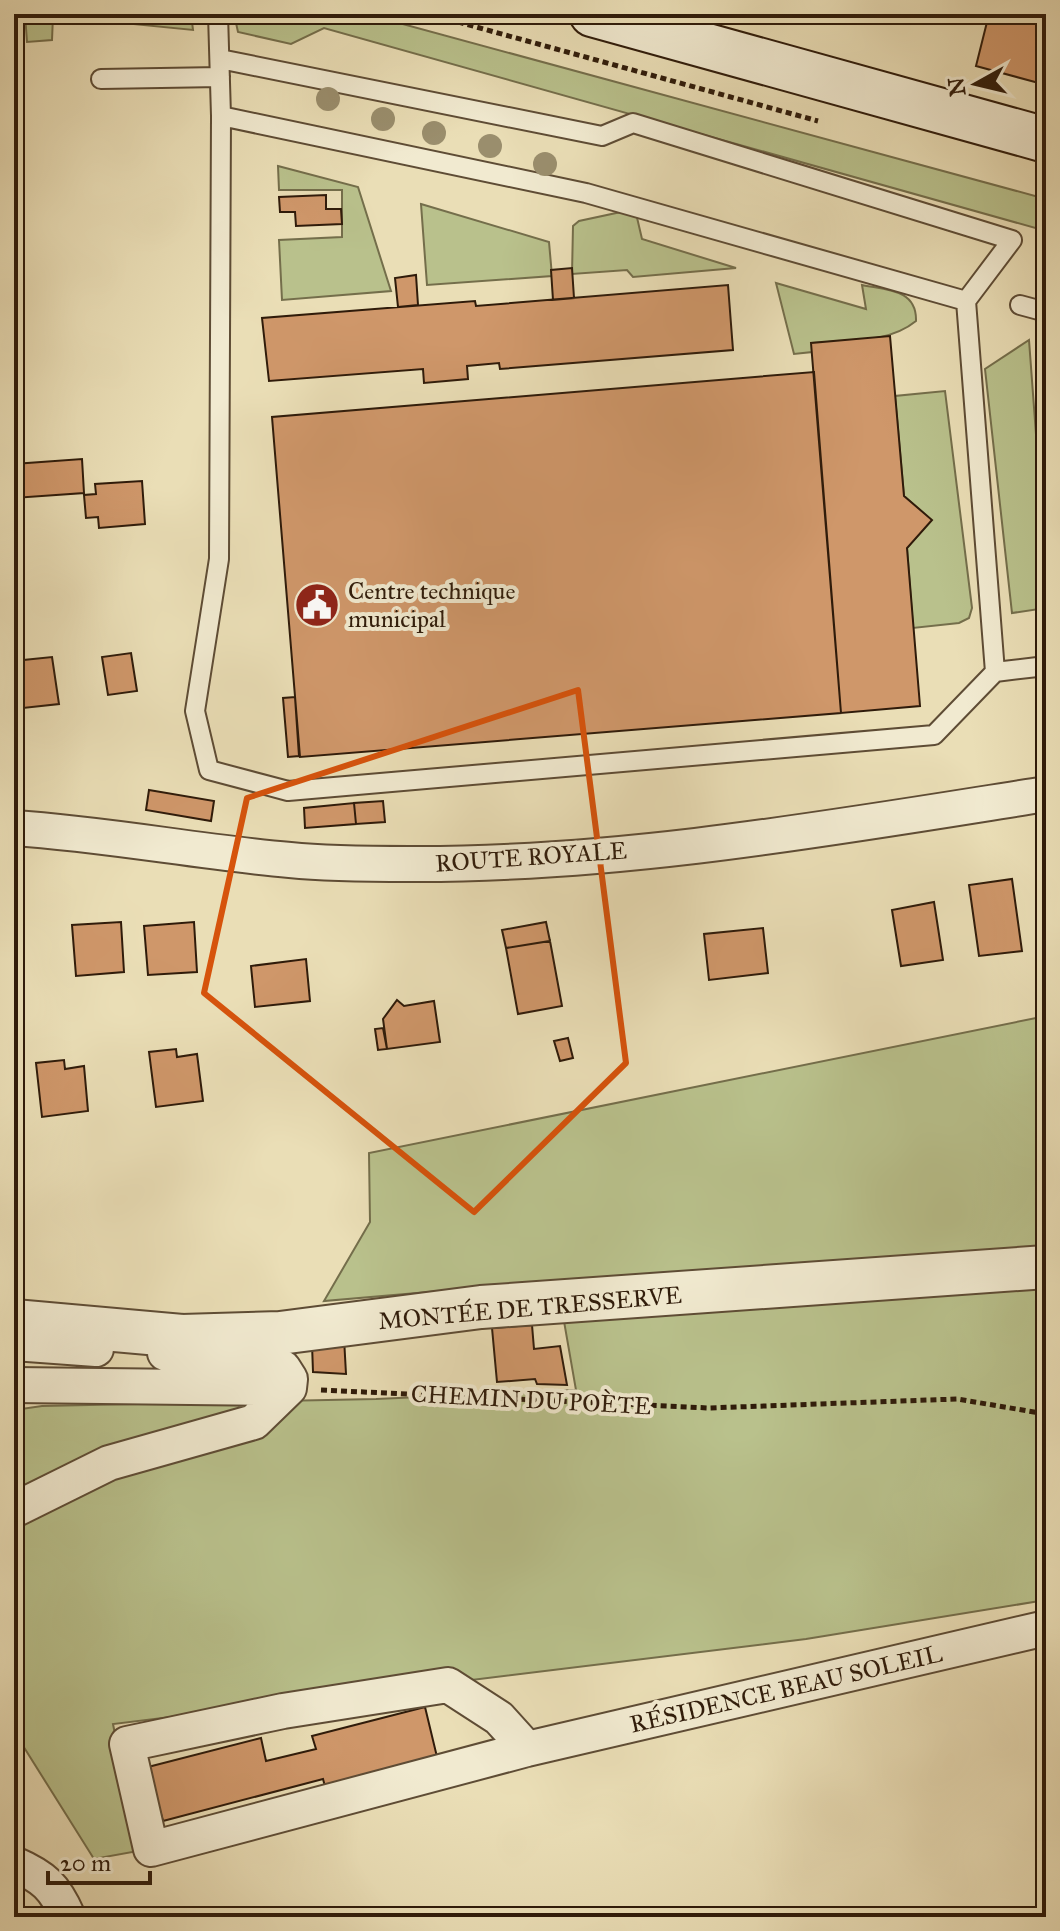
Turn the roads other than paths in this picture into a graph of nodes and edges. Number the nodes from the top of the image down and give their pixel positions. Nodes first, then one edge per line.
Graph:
1 (592, 14) edge
2 (220, 20) edge
3 (220, 68) junction
4 (101, 79) dead end
5 (221, 116) junction
6 (1046, 140) edge
7 (966, 301) junction
8 (1020, 305) dead end
9 (1046, 312) edge
10 (1046, 666) edge
11 (995, 672) junction
12 (1046, 794) edge
13 (14, 828) edge
14 (1046, 1267) edge
15 (14, 1321) edge
16 (14, 1343) edge
17 (14, 1385) edge
18 (289, 1388) junction
19 (14, 1510) edge
20 (1046, 1628) edge
21 (527, 1749) junction
22 (14, 1864) edge
23 (68, 1917) edge

1 - 6 main road
2 - 3 lane
3 - 4 lane
3 - 5 lane
3 - 7 lane
5 - 7 lane
5 - 11 lane
7 - 11 lane
8 - 9 lane
10 - 11 lane
12 - 13 street, ROUTE ROYALE
14 - 15 street, MONTÉE DE TRESSERVE
16 - 18 street
17 - 18 street
18 - 19 street
20 - 21 street, RÉSIDENCE BEAU SOLEIL
21 - 21 street, RÉSIDENCE BEAU SOLEIL
22 - 23 street

